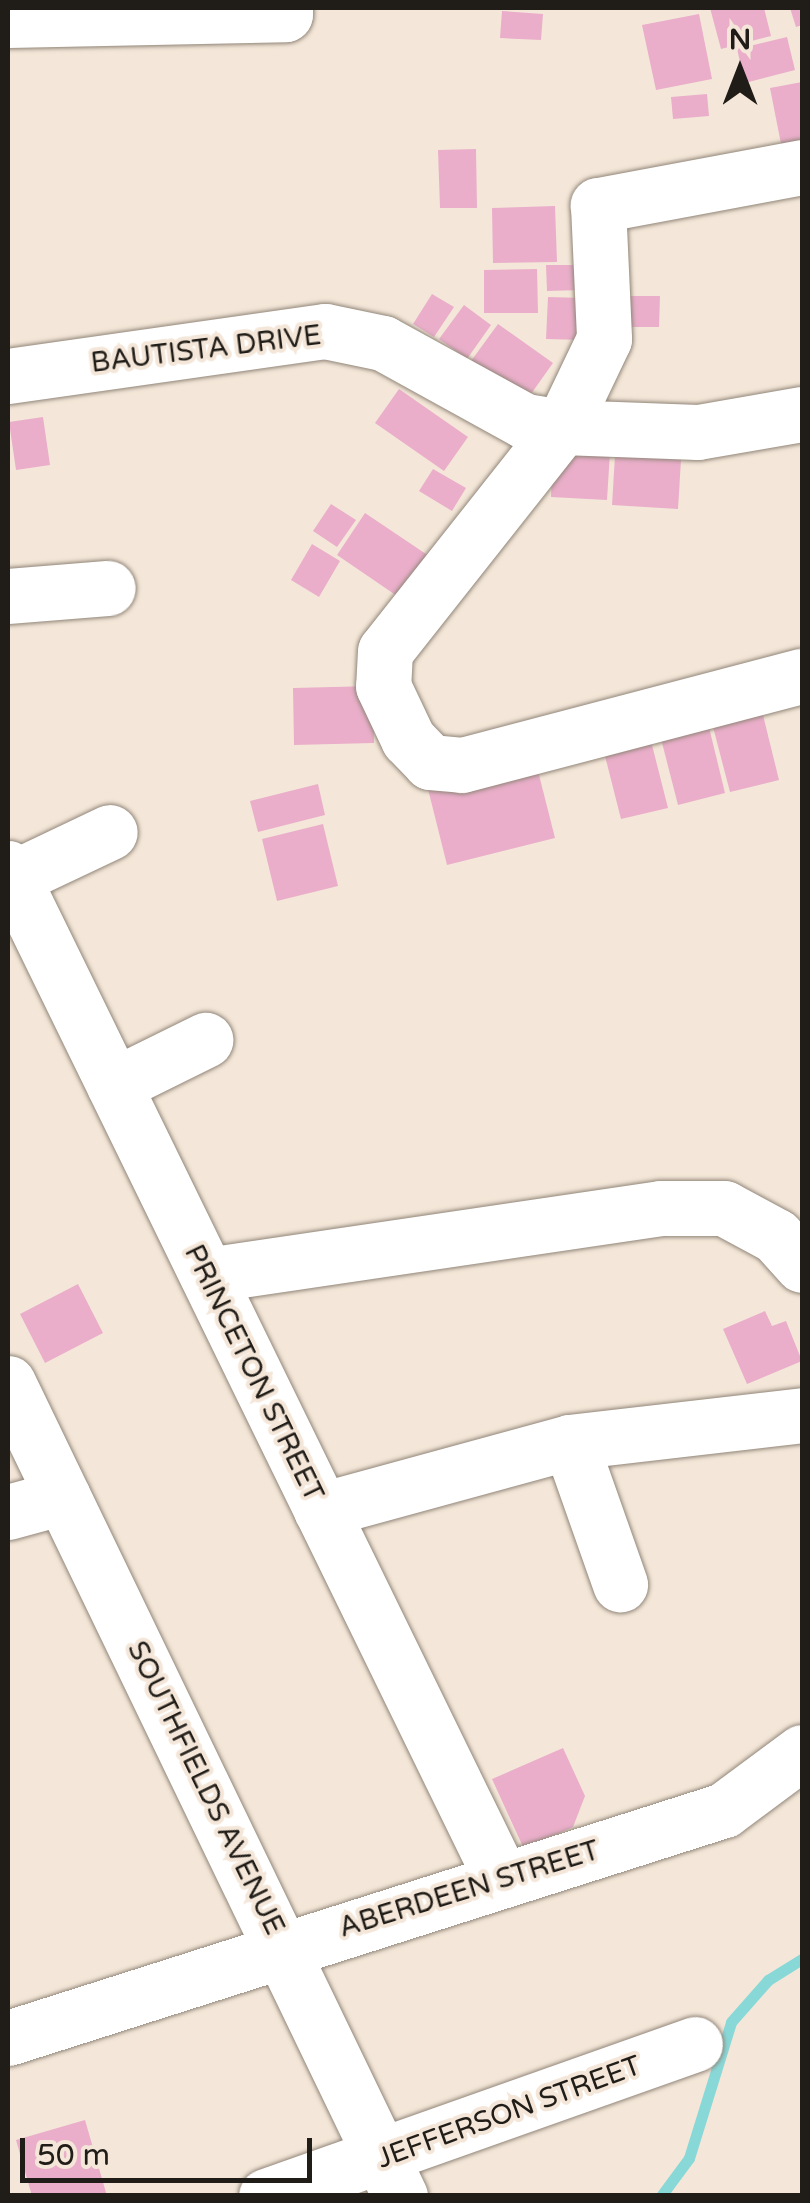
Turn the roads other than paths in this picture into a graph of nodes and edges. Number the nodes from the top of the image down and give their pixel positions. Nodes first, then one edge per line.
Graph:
1 (284, 8) edge
2 (8, 20) edge
3 (802, 167) edge
4 (8, 376) edge
5 (802, 414) edge
6 (562, 427) junction
7 (108, 588) dead end
8 (8, 596) edge
9 (802, 676) edge
10 (110, 832) dead end
11 (10, 873) edge
12 (205, 1040) dead end
13 (114, 1086) junction
14 (802, 1265) edge
15 (206, 1275) junction
16 (8, 1383) edge
17 (802, 1415) edge
18 (570, 1442) junction
19 (62, 1497) junction
20 (322, 1510) junction
21 (8, 1512) edge
22 (620, 1584) dead end
23 (802, 1752) edge
24 (501, 1878) junction
25 (285, 1947) junction
26 (8, 2038) edge
27 (696, 2044) dead end
28 (392, 2177) edge
29 (266, 2196) edge

1 - 2 street
3 - 6 street
4 - 6 street, BAUTISTA DRIVE
5 - 6 street, BAUTISTA DRIVE
6 - 9 street
7 - 8 street
10 - 11 street
11 - 13 street, PRINCETON STREET
12 - 13 street
13 - 15 street, PRINCETON STREET
14 - 15 street
15 - 20 street, PRINCETON STREET
16 - 19 street, SOUTHFIELDS AVENUE
17 - 18 street
18 - 20 street
18 - 22 street
19 - 21 street
19 - 25 street, SOUTHFIELDS AVENUE
20 - 24 street, PRINCETON STREET
23 - 24 street, ABERDEEN STREET
24 - 25 street, ABERDEEN STREET
25 - 26 street, ABERDEEN STREET
25 - 28 street, SOUTHFIELDS AVENUE
27 - 28 street, JEFFERSON STREET
28 - 29 street, JEFFERSON STREET

